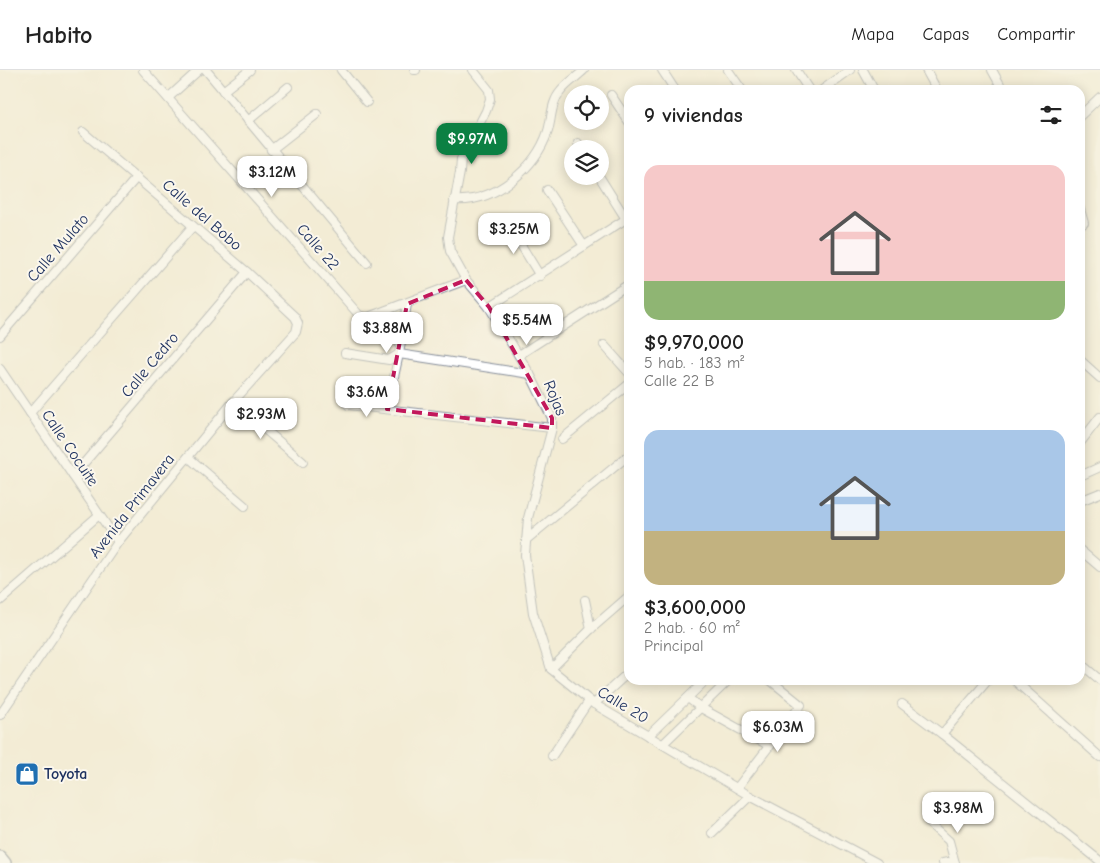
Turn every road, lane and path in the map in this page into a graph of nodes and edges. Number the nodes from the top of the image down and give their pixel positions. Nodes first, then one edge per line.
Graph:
1 (142, 70) edge
2 (199, 70) edge
3 (206, 70) edge
4 (250, 70) edge
5 (341, 70) edge
6 (472, 70) edge
7 (584, 70) edge
8 (662, 70) edge
9 (728, 70) edge
10 (796, 70) edge
11 (850, 70) edge
12 (863, 70) edge
13 (926, 70) edge
14 (992, 70) edge
15 (672, 85) edge
16 (738, 85) edge
17 (806, 85) edge
18 (829, 85) edge
19 (871, 85) edge
20 (934, 85) edge
21 (1000, 85) edge
22 (288, 87) dead end
23 (223, 91) junction
24 (611, 96) dead end
25 (1100, 96) edge
26 (168, 98) junction
27 (367, 102) dead end
28 (1093, 103) junction
29 (1100, 108) edge
30 (1085, 111) edge
31 (317, 114) dead end
32 (624, 115) edge
33 (248, 121) junction
34 (83, 132) dead end
35 (272, 150) junction
36 (137, 177) junction
37 (605, 185) edge
38 (547, 190) dead end
39 (454, 200) junction
40 (624, 212) edge
41 (624, 221) edge
42 (507, 222) dead end
43 (193, 226) junction
44 (584, 246) junction
45 (367, 263) dead end
46 (247, 272) junction
47 (540, 276) junction
48 (466, 280) junction
49 (624, 287) edge
50 (407, 304) junction
51 (489, 307) junction
52 (298, 324) joint
53 (0, 336) edge
54 (604, 344) dead end
55 (345, 353) dead end
56 (399, 354) junction
57 (519, 355) junction
58 (1085, 364) edge
59 (624, 366) edge
60 (0, 369) edge
61 (530, 374) junction
62 (1100, 378) edge
63 (624, 388) edge
64 (233, 402) junction
65 (348, 405) dead end
66 (387, 409) junction
67 (30, 413) junction
68 (1100, 417) edge
69 (552, 428) junction
70 (1085, 436) edge
71 (562, 439) dead end
72 (188, 457) junction
73 (624, 459) edge
74 (303, 462) dead end
75 (1100, 467) edge
76 (1085, 474) edge
77 (73, 476) junction
78 (1100, 493) edge
79 (1085, 499) edge
80 (245, 506) dead end
81 (99, 515) junction
82 (526, 540) junction
83 (118, 542) junction
84 (1085, 554) edge
85 (1100, 568) edge
86 (0, 600) edge
87 (585, 600) dead end
88 (624, 600) edge
89 (591, 629) junction
90 (1085, 667) edge
91 (551, 669) junction
92 (624, 676) edge
93 (1100, 680) edge
94 (701, 685) edge
95 (724, 685) edge
96 (776, 685) edge
97 (984, 685) edge
98 (1020, 685) edge
99 (688, 698) junction
100 (591, 703) junction
101 (902, 704) dead end
102 (701, 708) junction
103 (0, 716) edge
104 (942, 734) junction
105 (648, 736) junction
106 (663, 744) junction
107 (770, 746) junction
108 (552, 756) dead end
109 (1100, 757) edge
110 (737, 788) junction
111 (750, 796) junction
112 (930, 824) dead end
113 (712, 833) dead end
114 (0, 857) edge
115 (1100, 861) edge
116 (5, 863) edge
117 (877, 863) edge
118 (943, 863) edge
119 (955, 863) edge

1 - 26 street, Calle 22
2 - 26 street
3 - 23 street
4 - 23 street
5 - 27 street
6 - 39 street, Rojas
7 - 39 street
8 - 15 street
9 - 16 street
10 - 17 street
11 - 18 street
12 - 19 street
13 - 20 street
14 - 21 street
22 - 33 street
23 - 33 street
24 - 32 street
25 - 28 street
26 - 50 street, Calle 22
28 - 29 street
28 - 30 street
31 - 35 street
33 - 35 street
34 - 36 street, Calle del Bobo
35 - 45 street
36 - 43 street, Calle del Bobo
36 - 53 street, Calle Mulato
37 - 40 street
38 - 44 street
39 - 48 street, Rojas
41 - 44 street
42 - 47 street
43 - 46 street, Calle del Bobo
43 - 67 street
44 - 47 street
46 - 52 street, Calle del Bobo
46 - 77 street, Calle Cedro
47 - 51 street
48 - 50 street, Calle 22
48 - 51 street, Rojas
49 - 57 street
50 - 56 street
51 - 57 street, Rojas
52 - 64 street, Avenida Primavera
54 - 59 street
55 - 56 street
56 - 61 street
56 - 66 street
57 - 61 street, Rojas
58 - 62 street
60 - 67 street, Calle Cocuite
61 - 69 street, Rojas
63 - 71 street
64 - 72 street, Avenida Primavera
64 - 74 street
65 - 66 street
66 - 69 street
67 - 77 street, Calle Cocuite
68 - 70 street
69 - 82 street
72 - 80 street
72 - 83 street, Avenida Primavera
73 - 82 street
75 - 76 street
77 - 81 street, Calle Cocuite
78 - 79 street
81 - 83 street, Calle Cocuite
81 - 86 street
82 - 91 street
83 - 103 street, Avenida Primavera
84 - 85 street
87 - 89 street
88 - 89 street
89 - 91 street
90 - 93 street
91 - 100 street, Calle 20
92 - 100 street
94 - 99 street
95 - 102 street
96 - 107 street
97 - 104 street
98 - 109 street
99 - 102 street
99 - 105 street
100 - 105 street, Calle 20
100 - 108 street
101 - 104 street
102 - 106 street
102 - 107 street
104 - 115 street
105 - 106 street, Calle 20
106 - 110 street, Calle 20
107 - 110 street
110 - 111 street, Calle 20
111 - 113 street
111 - 117 street, Calle 20
112 - 119 street
114 - 116 main road
118 - 119 street

